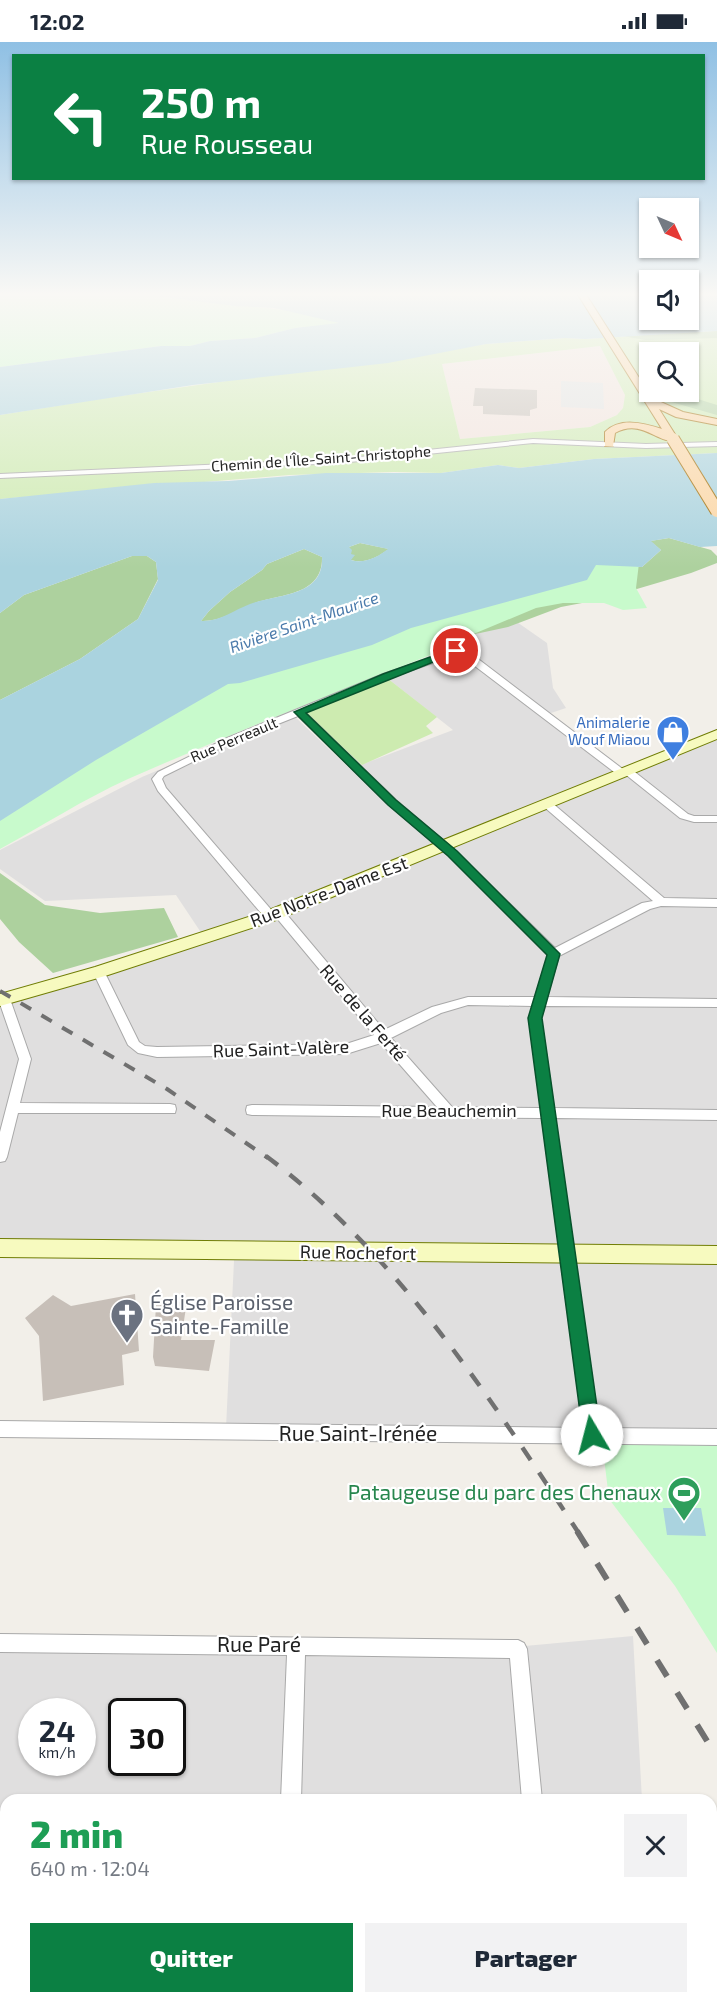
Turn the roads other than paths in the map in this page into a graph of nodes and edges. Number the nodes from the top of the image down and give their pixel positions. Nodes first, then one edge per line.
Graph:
1 (644, 402) edge
2 (648, 402) edge
3 (652, 402) edge
4 (717, 424) edge
5 (674, 441) junction
6 (603, 443) junction
7 (717, 444) edge
8 (0, 476) edge
9 (717, 511) edge
10 (299, 712) junction
11 (717, 734) edge
12 (624, 772) junction
13 (547, 804) junction
14 (717, 819) edge
15 (444, 846) junction
16 (661, 902) junction
17 (717, 903) edge
18 (274, 915) junction
19 (554, 954) junction
20 (99, 972) junction
21 (2, 1000) edge
22 (540, 1001) junction
23 (717, 1003) edge
24 (382, 1036) junction
25 (13, 1108) junction
26 (170, 1109) dead end
27 (252, 1110) dead end
28 (448, 1112) junction
29 (548, 1112) junction
30 (717, 1114) edge
31 (0, 1157) edge
32 (0, 1248) edge
33 (567, 1255) junction
34 (717, 1255) edge
35 (0, 1429) edge
36 (592, 1435) junction
37 (717, 1437) edge
38 (0, 1644) edge
39 (296, 1645) junction
40 (291, 1794) edge
41 (531, 1794) edge

1 - 6 main road
2 - 5 main road
3 - 4 main road
4 - 5 main road
5 - 6 street, Chemin de l'Île-Saint-Christophe
5 - 6 main road
5 - 7 street, Chemin de l'Île-Saint-Christophe
5 - 9 main road, bridge
6 - 8 street, Chemin de l'Île-Saint-Christophe
10 - 12 street, Rue Perreault
10 - 15 street
10 - 18 street, Rue Perreault
11 - 12 street, Rue Notre-Dame Est
12 - 13 street, Rue Notre-Dame Est
12 - 14 street
13 - 15 street, Rue Notre-Dame Est
13 - 16 street
15 - 18 street, Rue Notre-Dame Est
15 - 19 street
16 - 17 street
16 - 19 street
18 - 20 street, Rue Notre-Dame Est
18 - 24 street, Rue de la Ferté
19 - 22 street
20 - 21 street, Rue Notre-Dame Est
20 - 24 street, Rue Saint-Valère
21 - 25 street
22 - 23 street, Rue Saint-Valère
22 - 24 street, Rue Saint-Valère
22 - 29 street
24 - 28 street, Rue de la Ferté
25 - 26 street
25 - 31 street
27 - 28 street, Rue Beauchemin
28 - 29 street, Rue Beauchemin
29 - 30 street, Rue Beauchemin
29 - 33 street
32 - 33 street, Rue Rochefort
33 - 34 street, Rue Rochefort
33 - 36 street
35 - 36 street, Rue Saint-Irénée
36 - 37 street, Rue Saint-Irénée
38 - 39 street, Rue Paré
39 - 40 street
39 - 41 street, Rue Paré

